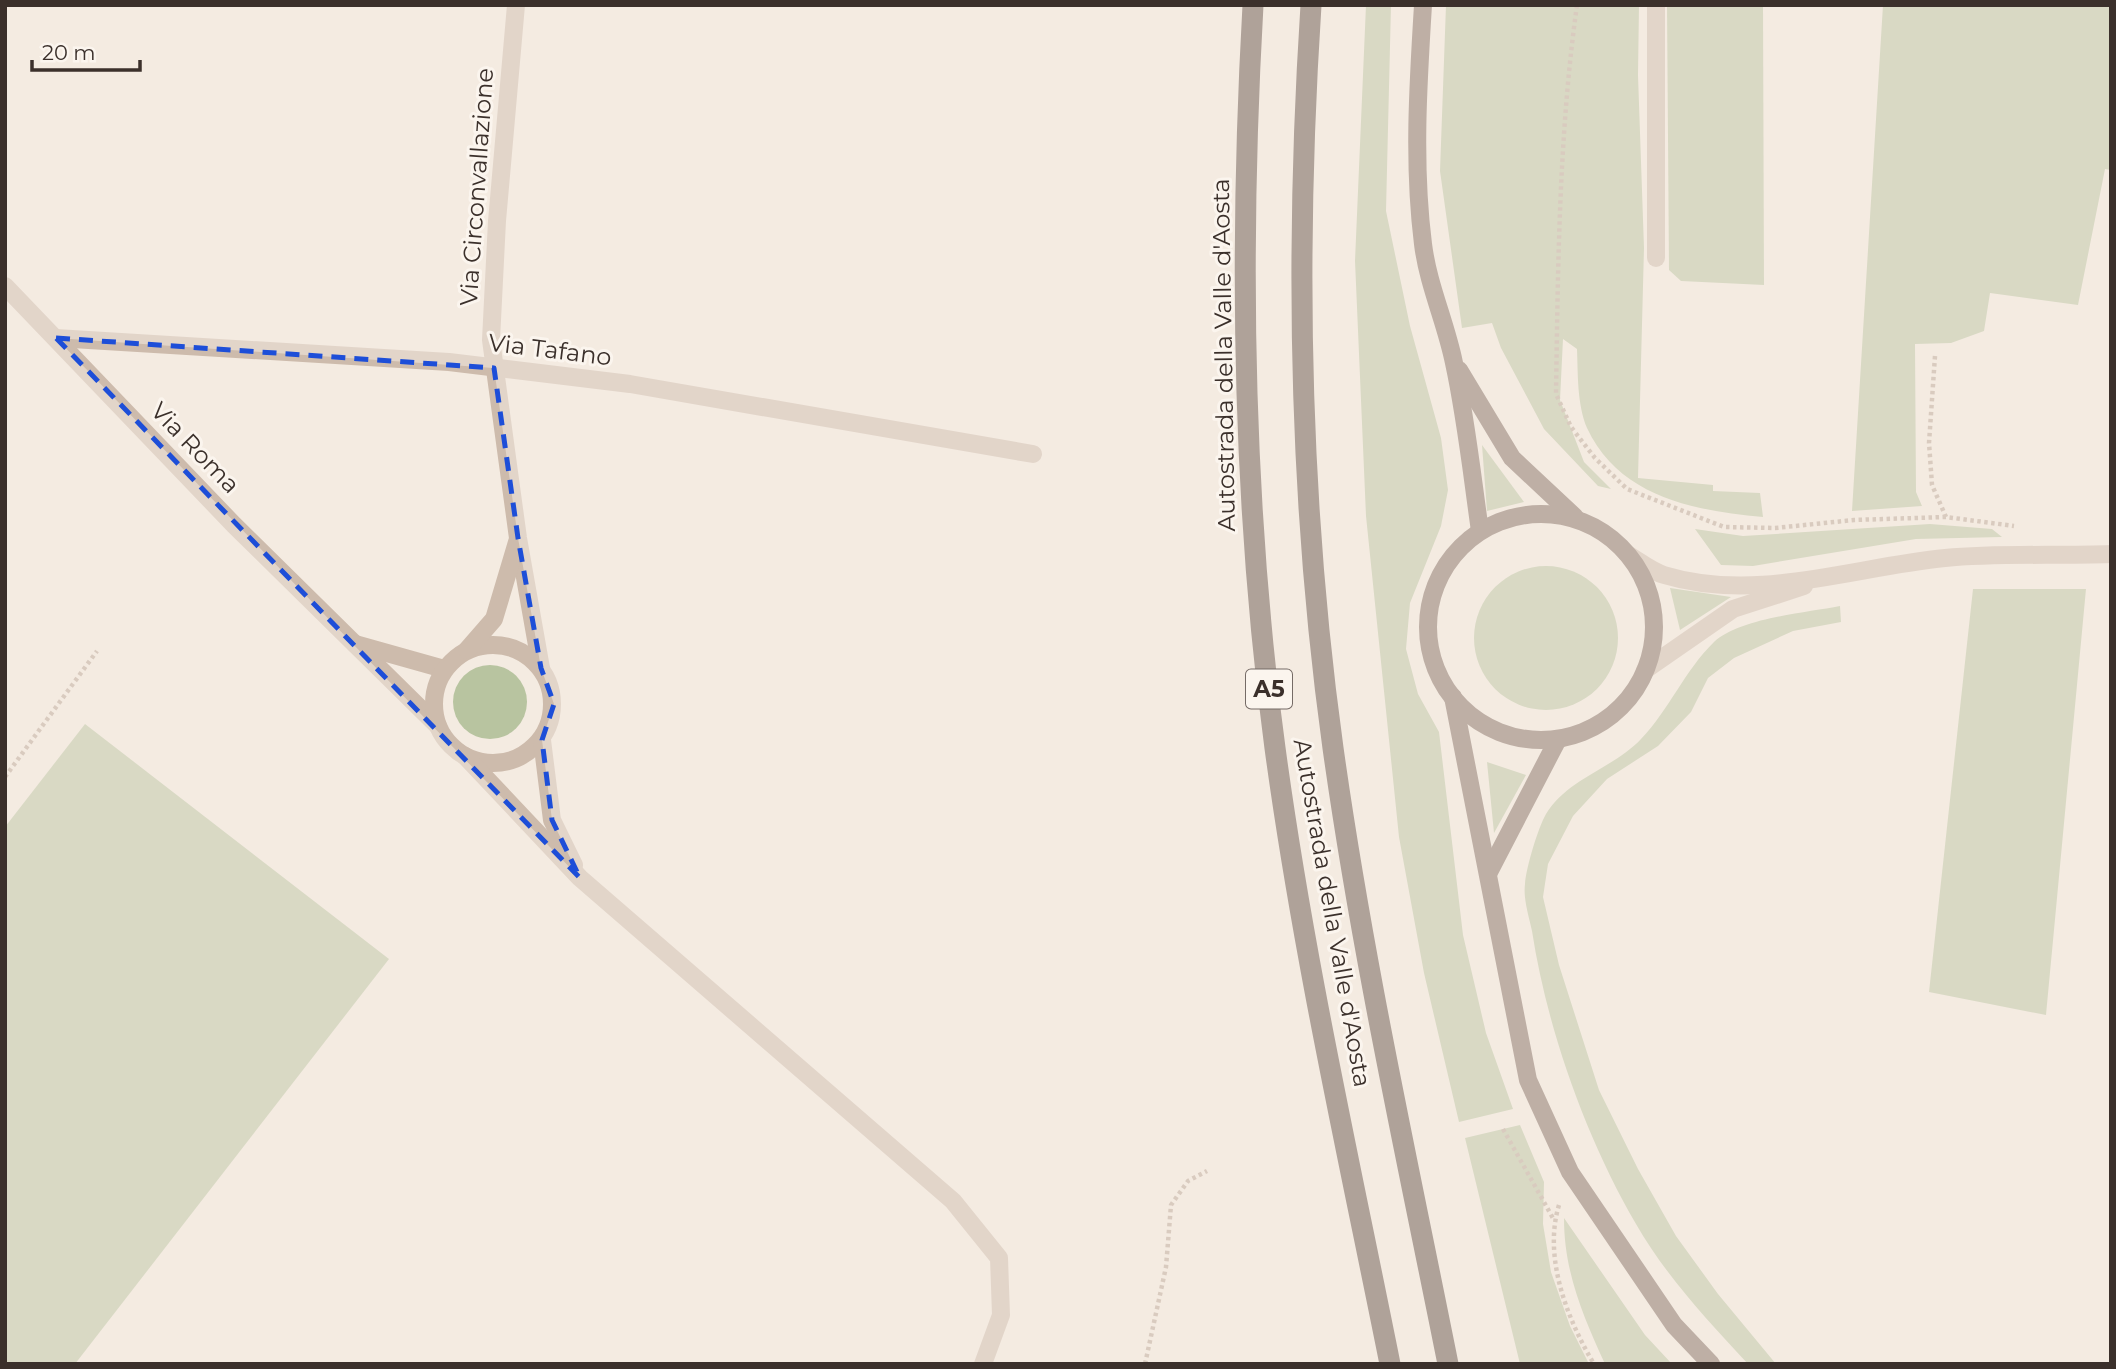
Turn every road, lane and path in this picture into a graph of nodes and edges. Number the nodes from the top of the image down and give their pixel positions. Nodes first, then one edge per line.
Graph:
1 (516, 5) edge
2 (1253, 5) edge
3 (1311, 5) edge
4 (1423, 5) edge
5 (1577, 5) edge
6 (1656, 5) edge
7 (1657, 258) dead end
8 (5, 286) edge
9 (56, 338) junction
10 (1935, 356) dead end
11 (1454, 361) junction
12 (494, 368) junction
13 (1033, 454) dead end
14 (1946, 517) junction
15 (1578, 520) junction
16 (1480, 531) junction
17 (518, 538) junction
18 (1627, 554) junction
19 (2111, 554) edge
20 (2062, 556) junction
21 (1826, 578) junction
22 (351, 643) junction
23 (467, 650) junction
24 (97, 651) dead end
25 (541, 668) junction
26 (444, 669) junction
27 (1645, 670) junction
28 (1453, 697) junction
29 (438, 726) junction
30 (542, 740) junction
31 (1557, 741) junction
32 (465, 756) junction
33 (5, 777) edge
34 (1489, 872) junction
35 (580, 878) junction
36 (1503, 1129) dead end
37 (1207, 1171) dead end
38 (1570, 1172) junction
39 (1554, 1221) junction
40 (983, 1364) edge
41 (1145, 1364) edge
42 (1390, 1364) edge
43 (1448, 1364) edge
44 (1594, 1364) edge
45 (1711, 1364) edge

1 - 12 street, Via Circonvallazione
2 - 42 highway, Autostrada della Valle d'Aosta / A5
3 - 43 highway, Autostrada della Valle d'Aosta / A5
4 - 11 main road
5 - 14 path
6 - 7 street
8 - 9 street, Via Roma
9 - 12 street, Via Tafano
9 - 22 street, Via Roma
10 - 14 path
11 - 15 main road
11 - 16 main road
12 - 13 street, Via Tafano
12 - 17 street, Via Circonvallazione
14 - 20 path
15 - 16 main road
15 - 18 main road
16 - 28 main road
17 - 23 street, Via Circonvallazione
17 - 25 street, Via Circonvallazione
18 - 21 street
18 - 27 main road
19 - 20 street
20 - 21 street
21 - 27 street
22 - 26 street
22 - 29 street, Via Roma
23 - 25 street
23 - 26 street
24 - 33 path
25 - 30 street
26 - 29 street
27 - 31 main road
28 - 31 main road
28 - 34 main road
29 - 32 street
30 - 32 street
30 - 35 street
31 - 34 main road
32 - 35 street
34 - 38 main road
35 - 40 street
36 - 39 path
37 - 41 path
38 - 39 path
38 - 45 main road
39 - 44 path

